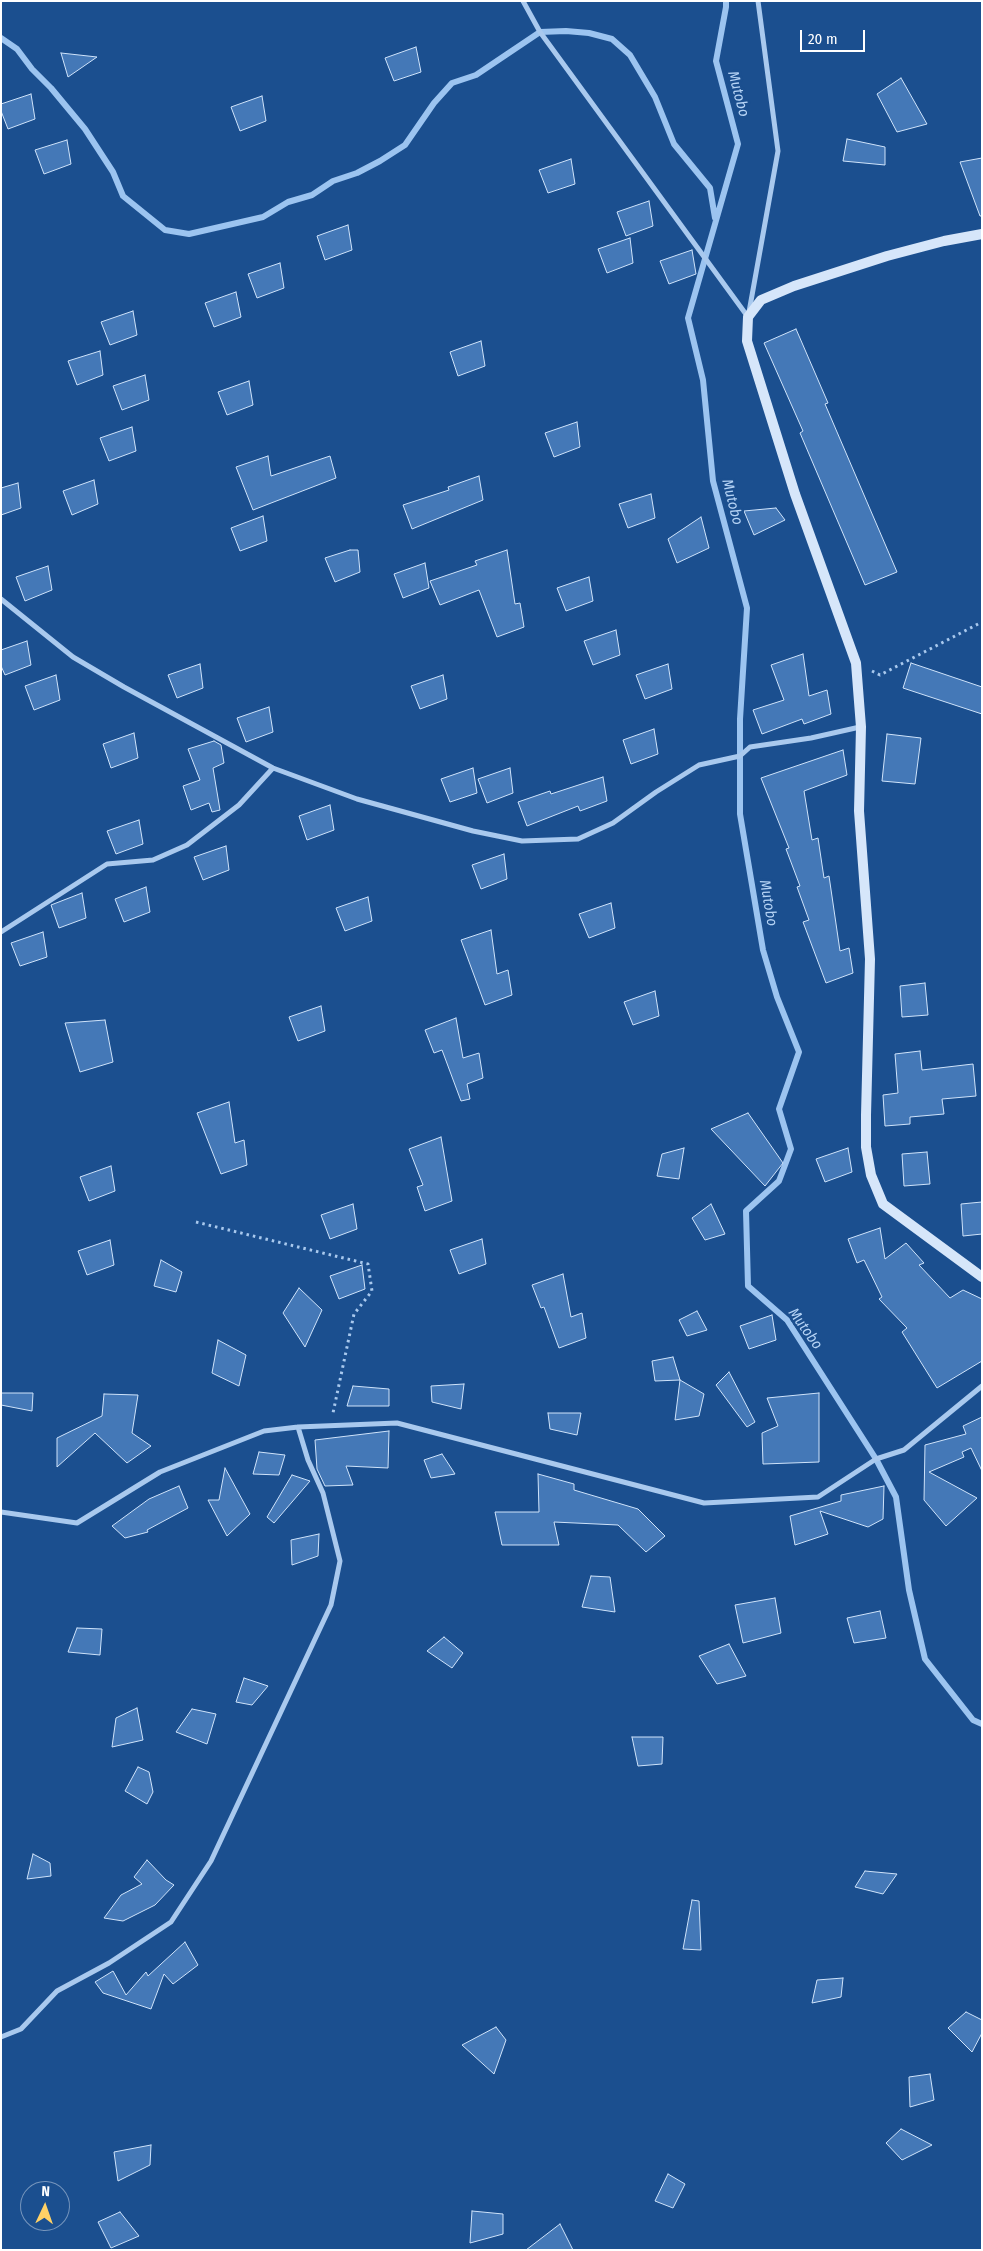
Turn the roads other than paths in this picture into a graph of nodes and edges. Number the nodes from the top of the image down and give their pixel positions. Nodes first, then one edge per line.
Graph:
1 (522, 1) edge
2 (758, 1) edge
3 (982, 234) edge
4 (748, 317) junction
5 (1, 599) edge
6 (861, 727) junction
7 (273, 768) junction
8 (1, 932) edge
9 (982, 1277) edge
10 (982, 1386) edge
11 (298, 1427) junction
12 (1, 1512) edge
13 (1, 2037) edge

1 - 4 street
2 - 4 street
3 - 4 main road
4 - 6 main road
5 - 7 street
6 - 7 street
6 - 9 main road
7 - 8 street
10 - 11 street
11 - 12 street
11 - 13 street

